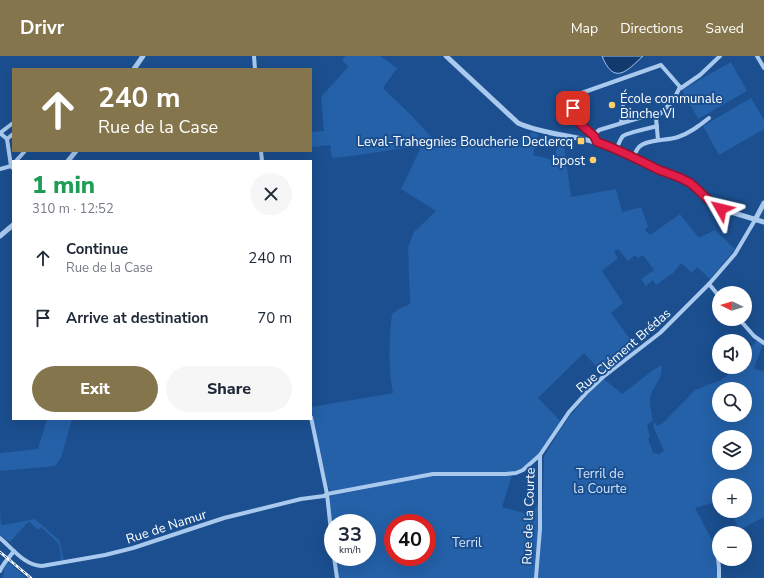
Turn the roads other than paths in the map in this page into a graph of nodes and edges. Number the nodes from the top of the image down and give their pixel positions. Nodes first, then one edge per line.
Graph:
1 (143, 56) edge
2 (254, 56) edge
3 (446, 56) edge
4 (720, 56) edge
5 (757, 56) edge
6 (135, 68) edge
7 (255, 68) edge
8 (764, 68) edge
9 (680, 87) junction
10 (623, 106) dead end
11 (656, 118) junction
12 (709, 118) dead end
13 (621, 123) junction
14 (12, 124) edge
15 (657, 126) junction
16 (12, 135) edge
17 (7, 139) junction
18 (596, 140) junction
19 (658, 140) junction
20 (616, 150) junction
21 (24, 152) edge
22 (75, 152) edge
23 (633, 158) junction
24 (17, 160) edge
25 (69, 160) edge
26 (12, 166) edge
27 (0, 169) edge
28 (764, 203) edge
29 (755, 220) junction
30 (764, 222) edge
31 (12, 226) edge
32 (0, 236) edge
33 (709, 284) junction
34 (712, 288) edge
35 (745, 326) edge
36 (764, 343) edge
37 (312, 420) edge
38 (540, 455) junction
39 (327, 494) junction
40 (329, 514) edge
41 (0, 538) edge
42 (14, 551) junction
43 (335, 566) edge
44 (720, 566) edge
45 (0, 571) edge
46 (336, 578) edge
47 (536, 578) edge
48 (719, 578) edge

1 - 6 street
2 - 7 street
3 - 18 street
4 - 9 street
5 - 8 street
9 - 11 street
9 - 18 street
10 - 13 street
11 - 13 street
11 - 15 street
12 - 19 street
13 - 18 street
14 - 17 street
15 - 19 street
15 - 20 street
16 - 17 street
17 - 26 street
18 - 20 street
19 - 23 street
20 - 23 street
21 - 24 street
22 - 25 street
23 - 29 street
26 - 27 street
28 - 29 street
29 - 30 street
29 - 33 street, Rue Clément Brédas
31 - 32 street
33 - 34 street
33 - 38 street, Rue Clément Brédas
35 - 36 street
37 - 39 street
38 - 39 street, Rue Clément Brédas
38 - 47 street, Rue de la Courte
39 - 40 street
39 - 42 street, Rue de Namur
41 - 42 street, Rue de Namur
42 - 45 street
43 - 46 street
44 - 48 street

